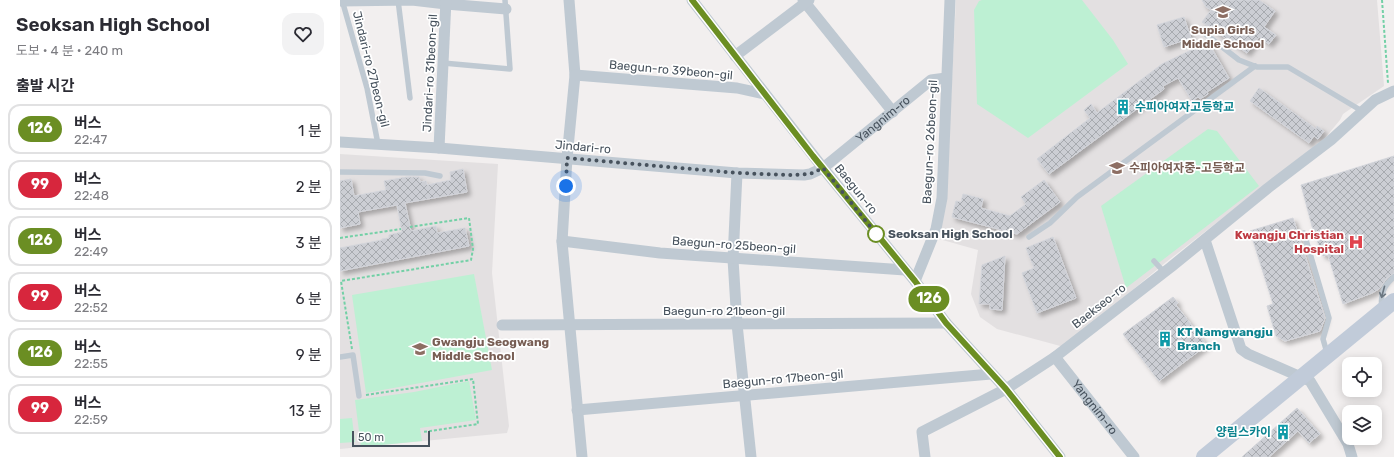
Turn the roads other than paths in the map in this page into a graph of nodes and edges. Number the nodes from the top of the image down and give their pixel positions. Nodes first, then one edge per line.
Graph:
1 (398, 0) edge
2 (569, 0) edge
3 (692, 0) edge
4 (950, 0) edge
5 (342, 1) edge
6 (806, 1) edge
7 (446, 2) edge
8 (505, 5) edge
9 (1199, 29) dead end
10 (735, 56) junction
11 (443, 63) junction
12 (1255, 66) junction
13 (575, 75) junction
14 (946, 78) junction
15 (1391, 92) edge
16 (764, 94) junction
17 (410, 98) dead end
18 (1362, 111) junction
19 (892, 112) junction
20 (340, 142) edge
21 (378, 144) junction
22 (439, 148) junction
23 (567, 158) junction
24 (823, 168) junction
25 (340, 172) edge
26 (737, 173) junction
27 (440, 176) dead end
28 (1304, 233) dead end
29 (1029, 237) dead end
30 (1205, 240) junction
31 (562, 241) junction
32 (733, 259) junction
33 (1154, 260) dead end
34 (905, 270) junction
35 (1164, 272) junction
36 (1394, 277) edge
37 (915, 281) junction
38 (1388, 306) edge
39 (946, 323) junction
40 (737, 324) junction
41 (502, 325) dead end
42 (569, 325) junction
43 (1327, 356) junction
44 (340, 357) edge
45 (1055, 357) junction
46 (991, 374) junction
47 (1302, 377) junction
48 (1006, 389) junction
49 (744, 395) junction
50 (359, 396) road end
51 (577, 410) junction
52 (582, 457) edge
53 (751, 457) edge
54 (925, 457) edge
55 (1060, 457) edge
56 (1134, 457) edge
57 (1204, 457) edge
58 (1352, 457) edge

1 - 5 street
1 - 7 street
1 - 17 lane
2 - 13 street
3 - 10 street, Baegun-ro
4 - 14 street, Baegun-ro 26beon-gil
5 - 21 lane, Jindari-ro 27beon-gil
6 - 10 street
6 - 19 street
7 - 8 street
7 - 11 street, Jindari-ro 31beon-gil
8 - 11 lane
9 - 12 lane
10 - 16 street, Baegun-ro
11 - 22 street, Jindari-ro 31beon-gil
12 - 18 lane
12 - 29 lane
13 - 16 street, Baegun-ro 39beon-gil
13 - 23 street
14 - 19 street, Yangnim-ro
14 - 37 street, Baegun-ro 26beon-gil
15 - 18 street, Baekseo-ro
16 - 24 street, Baegun-ro
18 - 30 street, Baekseo-ro
19 - 24 street, Yangnim-ro
20 - 21 street, Jindari-ro
21 - 22 street, Jindari-ro
22 - 23 street, Jindari-ro
23 - 26 street, Jindari-ro
23 - 31 street
24 - 26 street, Jindari-ro
24 - 34 street, Baegun-ro
25 - 27 lane
26 - 32 street
28 - 43 lane
30 - 35 street, Baekseo-ro
30 - 47 street
31 - 32 street, Baegun-ro 25beon-gil
31 - 42 street
32 - 34 street, Baegun-ro 25beon-gil
32 - 40 street
33 - 35 lane
34 - 37 street, Baegun-ro
35 - 45 street, Baekseo-ro
36 -> 38 lane
37 - 39 street, Baegun-ro
38 - 43 main road
39 - 40 street, Baegun-ro 21beon-gil
39 - 46 street, Baegun-ro
40 - 42 street, Baegun-ro 21beon-gil
40 - 49 street
41 - 42 street, Baegun-ro 21beon-gil
42 - 51 street
43 - 47 main road
44 - 50 lane
45 - 48 street, Baekseo-ro
45 - 56 street, Yangnim-ro
46 - 48 street, Baegun-ro
46 - 49 street, Baegun-ro 17beon-gil
47 - 57 main road
47 - 58 street
48 - 54 street
48 - 55 street, Baegun-ro
49 - 51 street, Baegun-ro 17beon-gil
49 - 53 street
51 - 52 street

